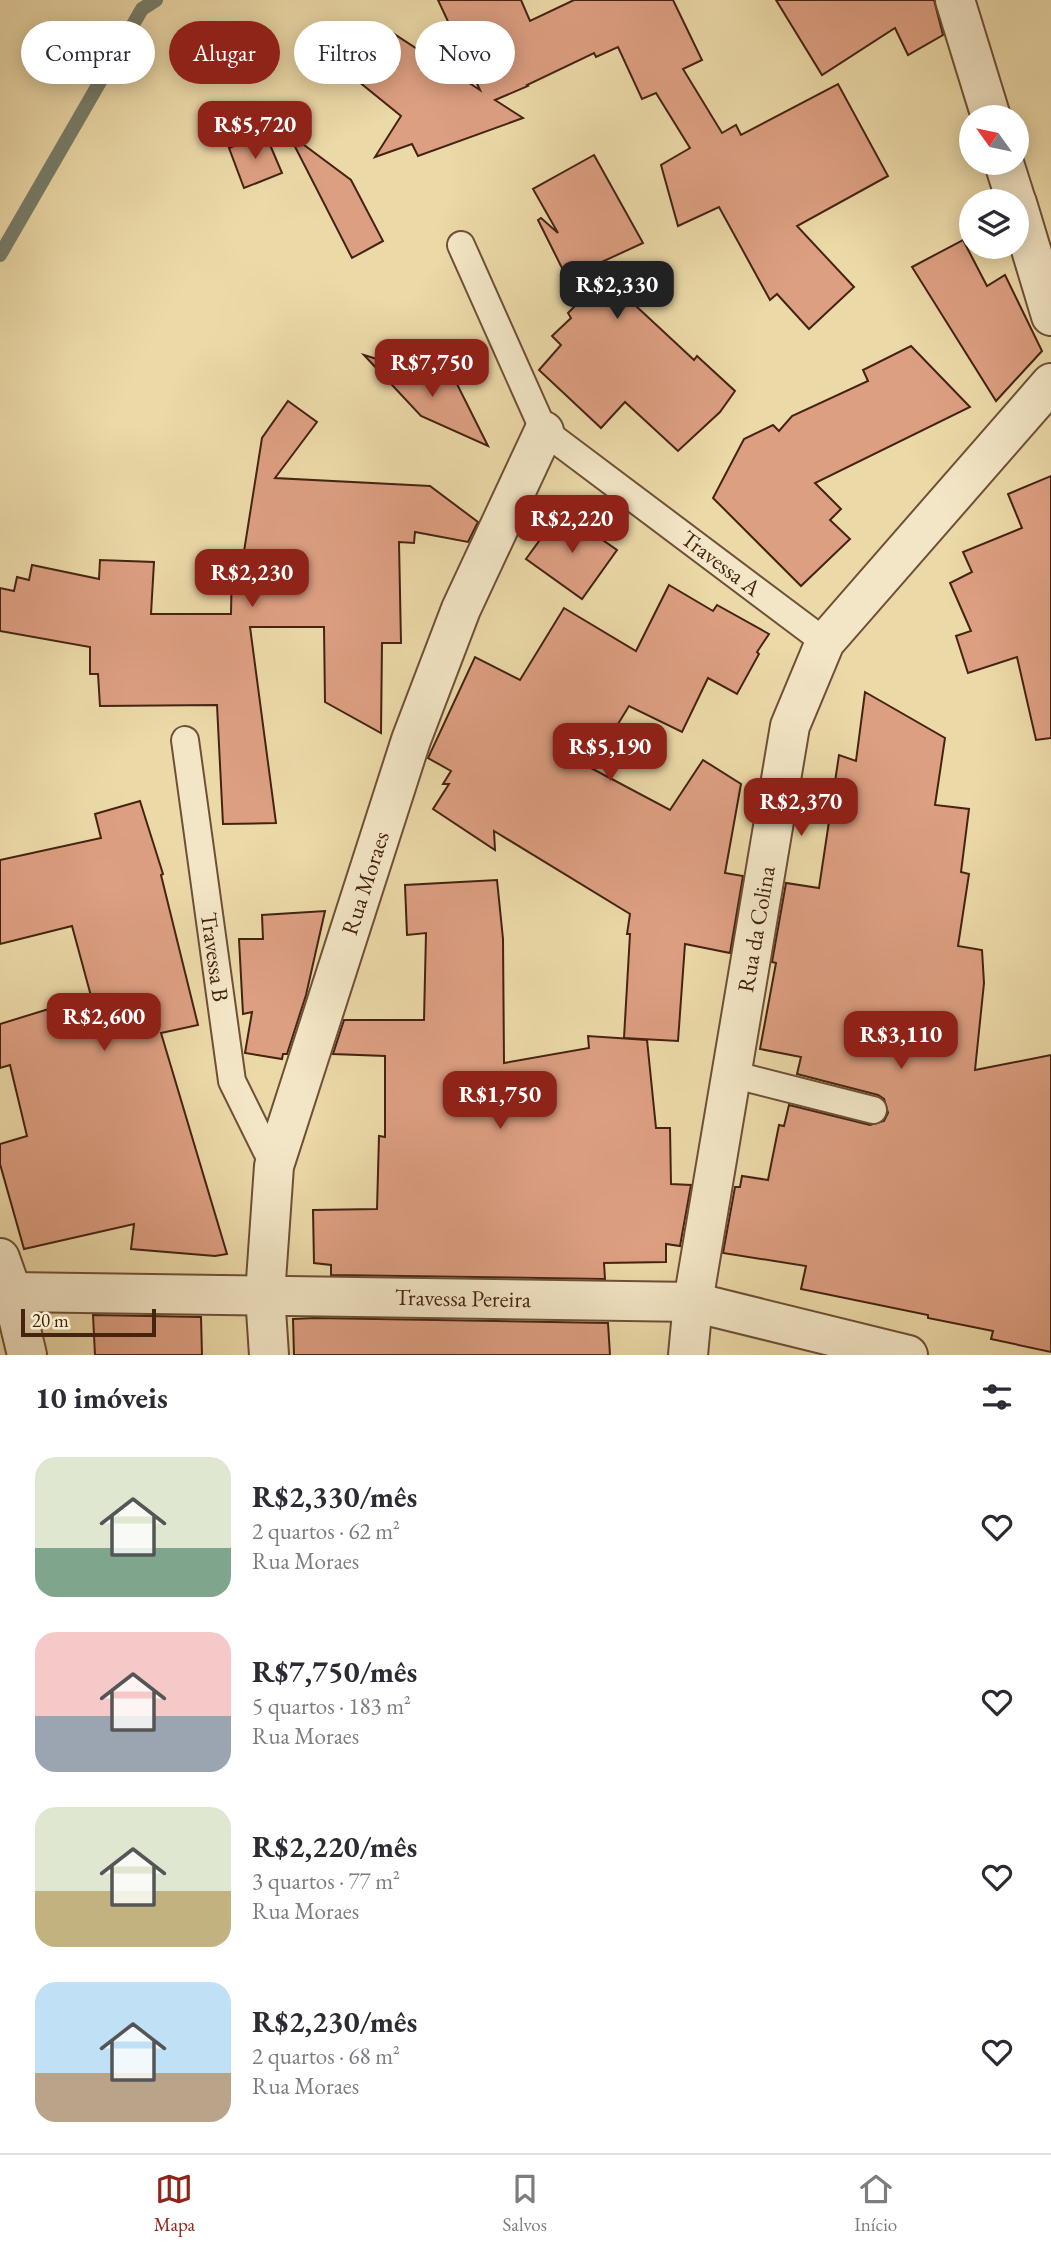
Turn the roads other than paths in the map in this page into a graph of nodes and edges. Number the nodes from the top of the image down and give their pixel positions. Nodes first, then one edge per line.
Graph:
1 (955, 0) edge
2 (986, 105) edge
3 (1029, 244) edge
4 (461, 245) dead end
5 (1051, 316) edge
6 (1051, 383) edge
7 (544, 431) junction
8 (825, 642) junction
9 (185, 740) dead end
10 (731, 1074) junction
11 (873, 1110) dead end
12 (274, 1166) junction
13 (6, 1275) edge
14 (265, 1295) junction
15 (693, 1302) junction
16 (27, 1355) edge
17 (269, 1355) edge
18 (688, 1355) edge
19 (908, 1355) edge

1 - 2 street
3 - 5 street
4 - 7 lane, Travessa A
6 - 8 street, Rua da Colina
7 - 8 lane, Travessa A
7 - 12 street, Rua Moraes
8 - 10 street, Rua da Colina
9 - 12 lane, Travessa B
10 - 11 lane
10 - 15 street, Rua da Colina
12 - 14 street, Rua Moraes
13 - 14 street, Travessa Pereira
13 - 16 street
14 - 15 street, Travessa Pereira
14 - 17 street, Rua Moraes
15 - 18 street, Rua da Colina
15 - 19 street, Travessa Pereira

